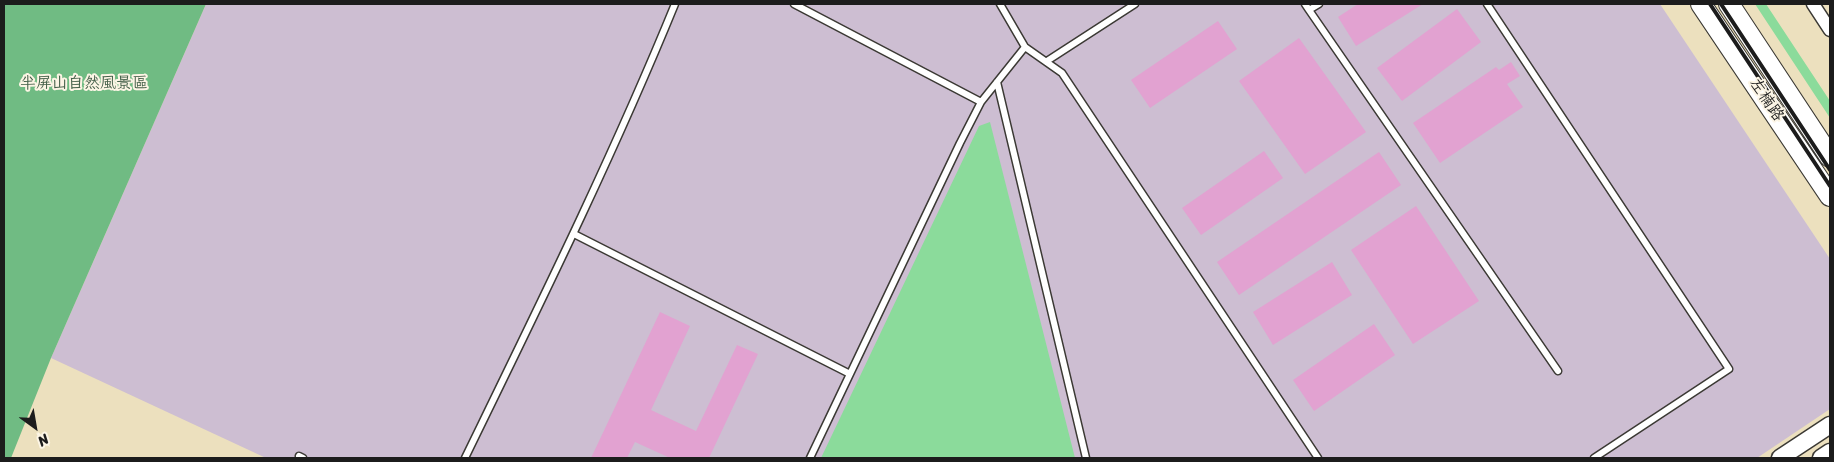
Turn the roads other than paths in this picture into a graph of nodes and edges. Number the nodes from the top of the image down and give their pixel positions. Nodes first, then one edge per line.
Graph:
1 (675, 4) edge
2 (794, 4) edge
3 (1000, 4) edge
4 (1136, 4) edge
5 (1305, 4) edge
6 (1319, 4) edge
7 (1487, 4) edge
8 (1701, 4) edge
9 (1729, 4) edge
10 (1813, 4) edge
11 (1309, 10) junction
12 (1825, 12) edge
13 (1830, 30) edge
14 (1025, 47) junction
15 (1047, 61) junction
16 (997, 82) junction
17 (981, 102) junction
18 (1830, 157) edge
19 (1830, 196) edge
20 (574, 234) junction
21 (1558, 371) dead end
22 (850, 374) junction
23 (1830, 425) edge
24 (1830, 452) edge
25 (465, 458) edge
26 (810, 458) edge
27 (1086, 458) edge
28 (1318, 458) edge
29 (1594, 458) edge
30 (1780, 458) edge
31 (1821, 458) edge

1 - 20 lane
2 - 17 lane
3 - 14 lane
4 - 15 lane
5 - 11 lane
6 - 11 lane
7 - 29 lane
8 - 19 main road, 左楠路
9 - 18 main road, 左楠路
10 - 12 street
11 - 21 lane
12 - 13 street
14 - 15 lane
14 - 16 lane
15 - 28 lane
16 - 17 lane
16 - 27 lane
17 - 22 lane
20 - 22 lane
20 - 25 lane
22 - 26 lane
23 - 30 street
24 - 31 street

